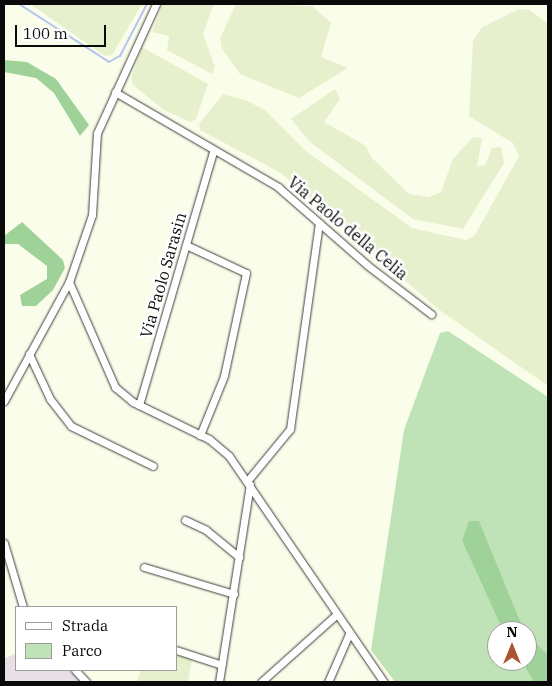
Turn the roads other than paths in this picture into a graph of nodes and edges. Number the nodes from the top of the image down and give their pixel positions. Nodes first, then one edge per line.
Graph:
1 (156, 4) edge
2 (115, 92) junction
3 (213, 152) junction
4 (320, 223) junction
5 (186, 245) junction
6 (69, 282) junction
7 (431, 314) dead end
8 (29, 354) junction
9 (4, 401) edge
10 (139, 405) junction
11 (200, 435) junction
12 (153, 466) dead end
13 (249, 482) junction
14 (185, 520) dead end
15 (4, 543) edge
16 (239, 557) junction
17 (144, 567) dead end
18 (234, 594) junction
19 (23, 606) edge
20 (336, 615) junction
21 (349, 634) junction
22 (178, 651) edge
23 (222, 665) junction
24 (76, 671) edge
25 (86, 682) edge
26 (219, 682) edge
27 (261, 682) edge
28 (328, 682) edge
29 (384, 682) edge

1 - 2 street
2 - 3 street, Via Paolo della Celia
2 - 6 street
3 - 4 street, Via Paolo della Celia
3 - 5 street, Via Paolo Sarasin
4 - 7 street, Via Paolo della Celia
4 - 13 street
5 - 10 street, Via Paolo Sarasin
5 - 11 street
6 - 8 street
6 - 10 street
8 - 9 street
8 - 12 street
10 - 11 street
11 - 13 street
13 - 16 street
13 - 20 street
14 - 16 street
15 - 19 street
16 - 18 street
17 - 18 street
18 - 23 street
20 - 21 street
20 - 27 street
21 - 28 street
21 - 29 street
22 - 23 street
23 - 26 street
24 - 25 street

